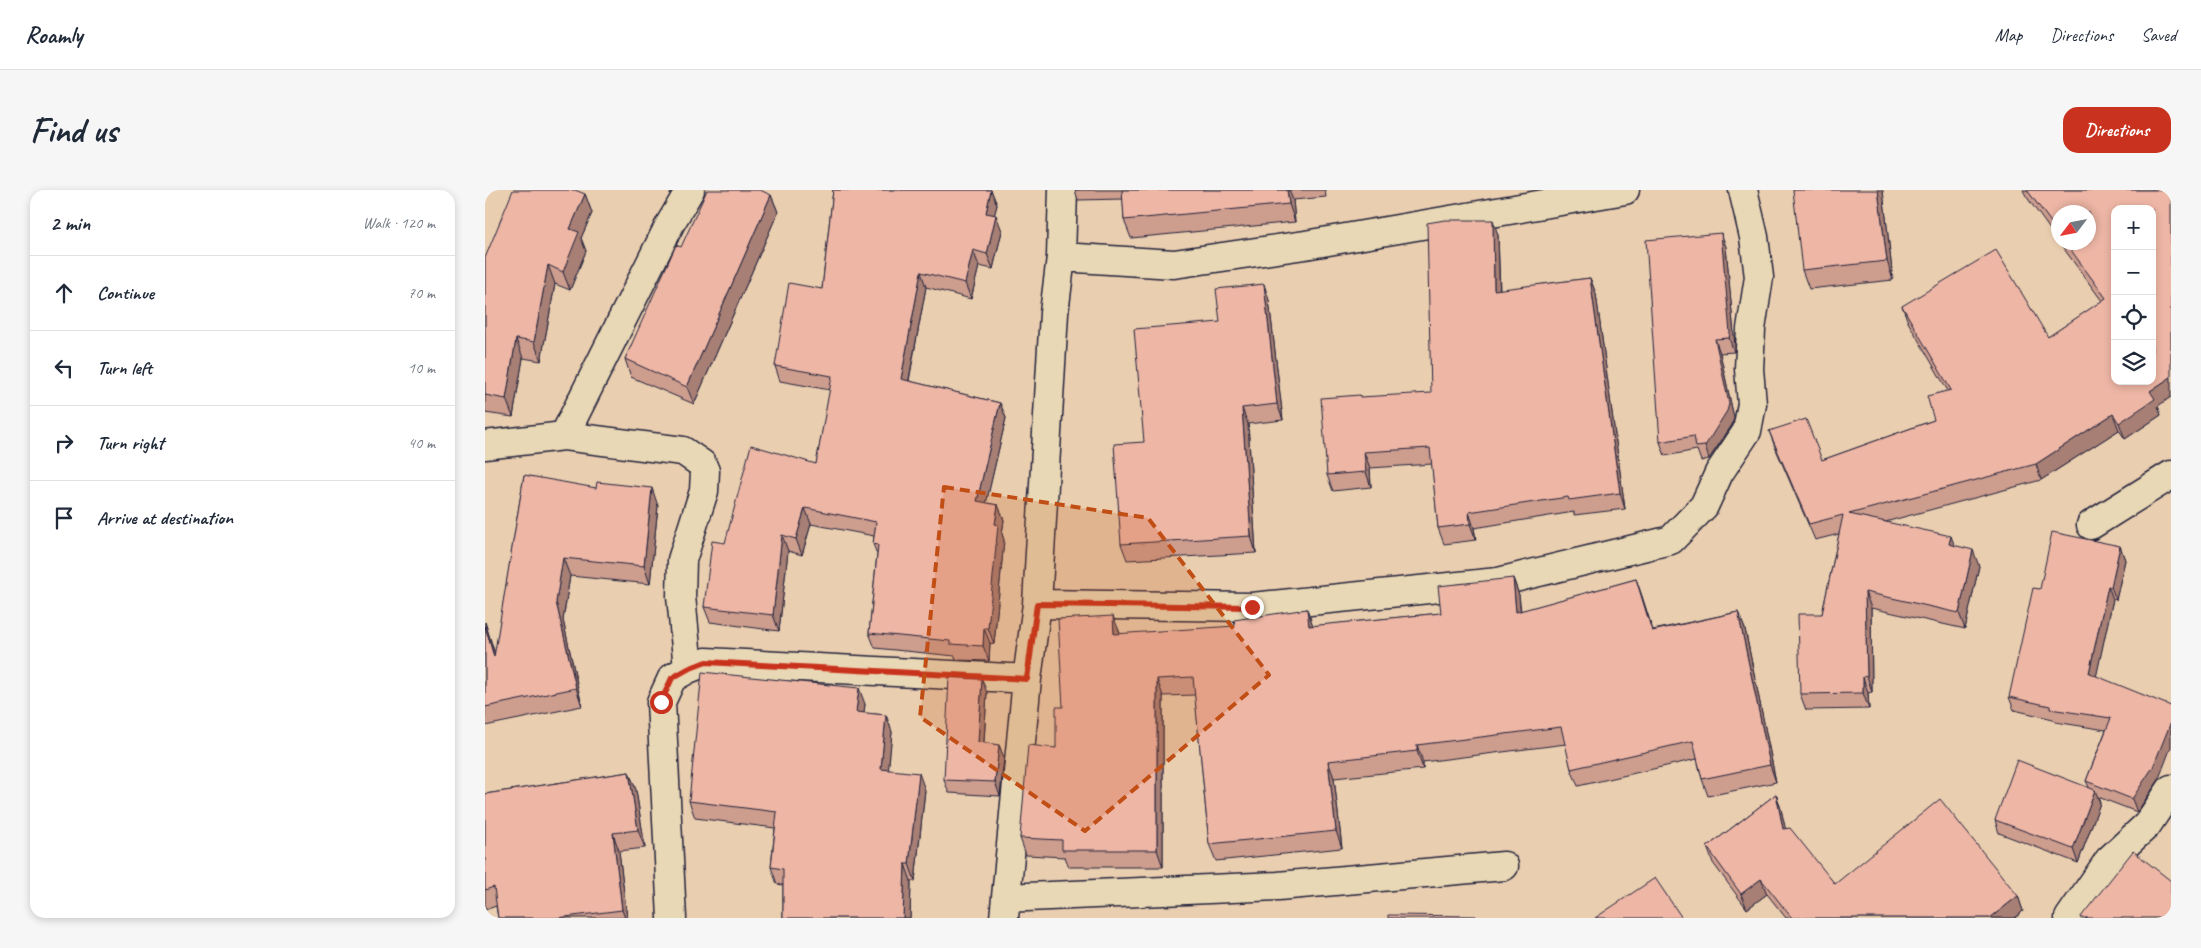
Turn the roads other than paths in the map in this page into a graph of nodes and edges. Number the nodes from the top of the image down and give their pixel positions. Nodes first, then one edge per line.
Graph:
1 (690, 190) edge
2 (1063, 190) edge
3 (1625, 190) edge
4 (1743, 190) edge
5 (1061, 257) junction
6 (564, 436) junction
7 (485, 445) edge
8 (2171, 475) edge
9 (2091, 525) dead end
10 (1037, 604) junction
11 (697, 665) junction
12 (1027, 679) junction
13 (2171, 789) edge
14 (1504, 866) dead end
15 (1005, 908) edge
16 (672, 918) edge
17 (2069, 918) edge

1 - 6 street
2 - 5 street
3 - 5 street
4 - 10 street
5 - 10 street
6 - 7 street
6 - 11 street
8 - 9 street
10 - 12 street
11 - 12 street
11 - 16 street
12 - 15 street
13 - 17 street
14 - 15 street

